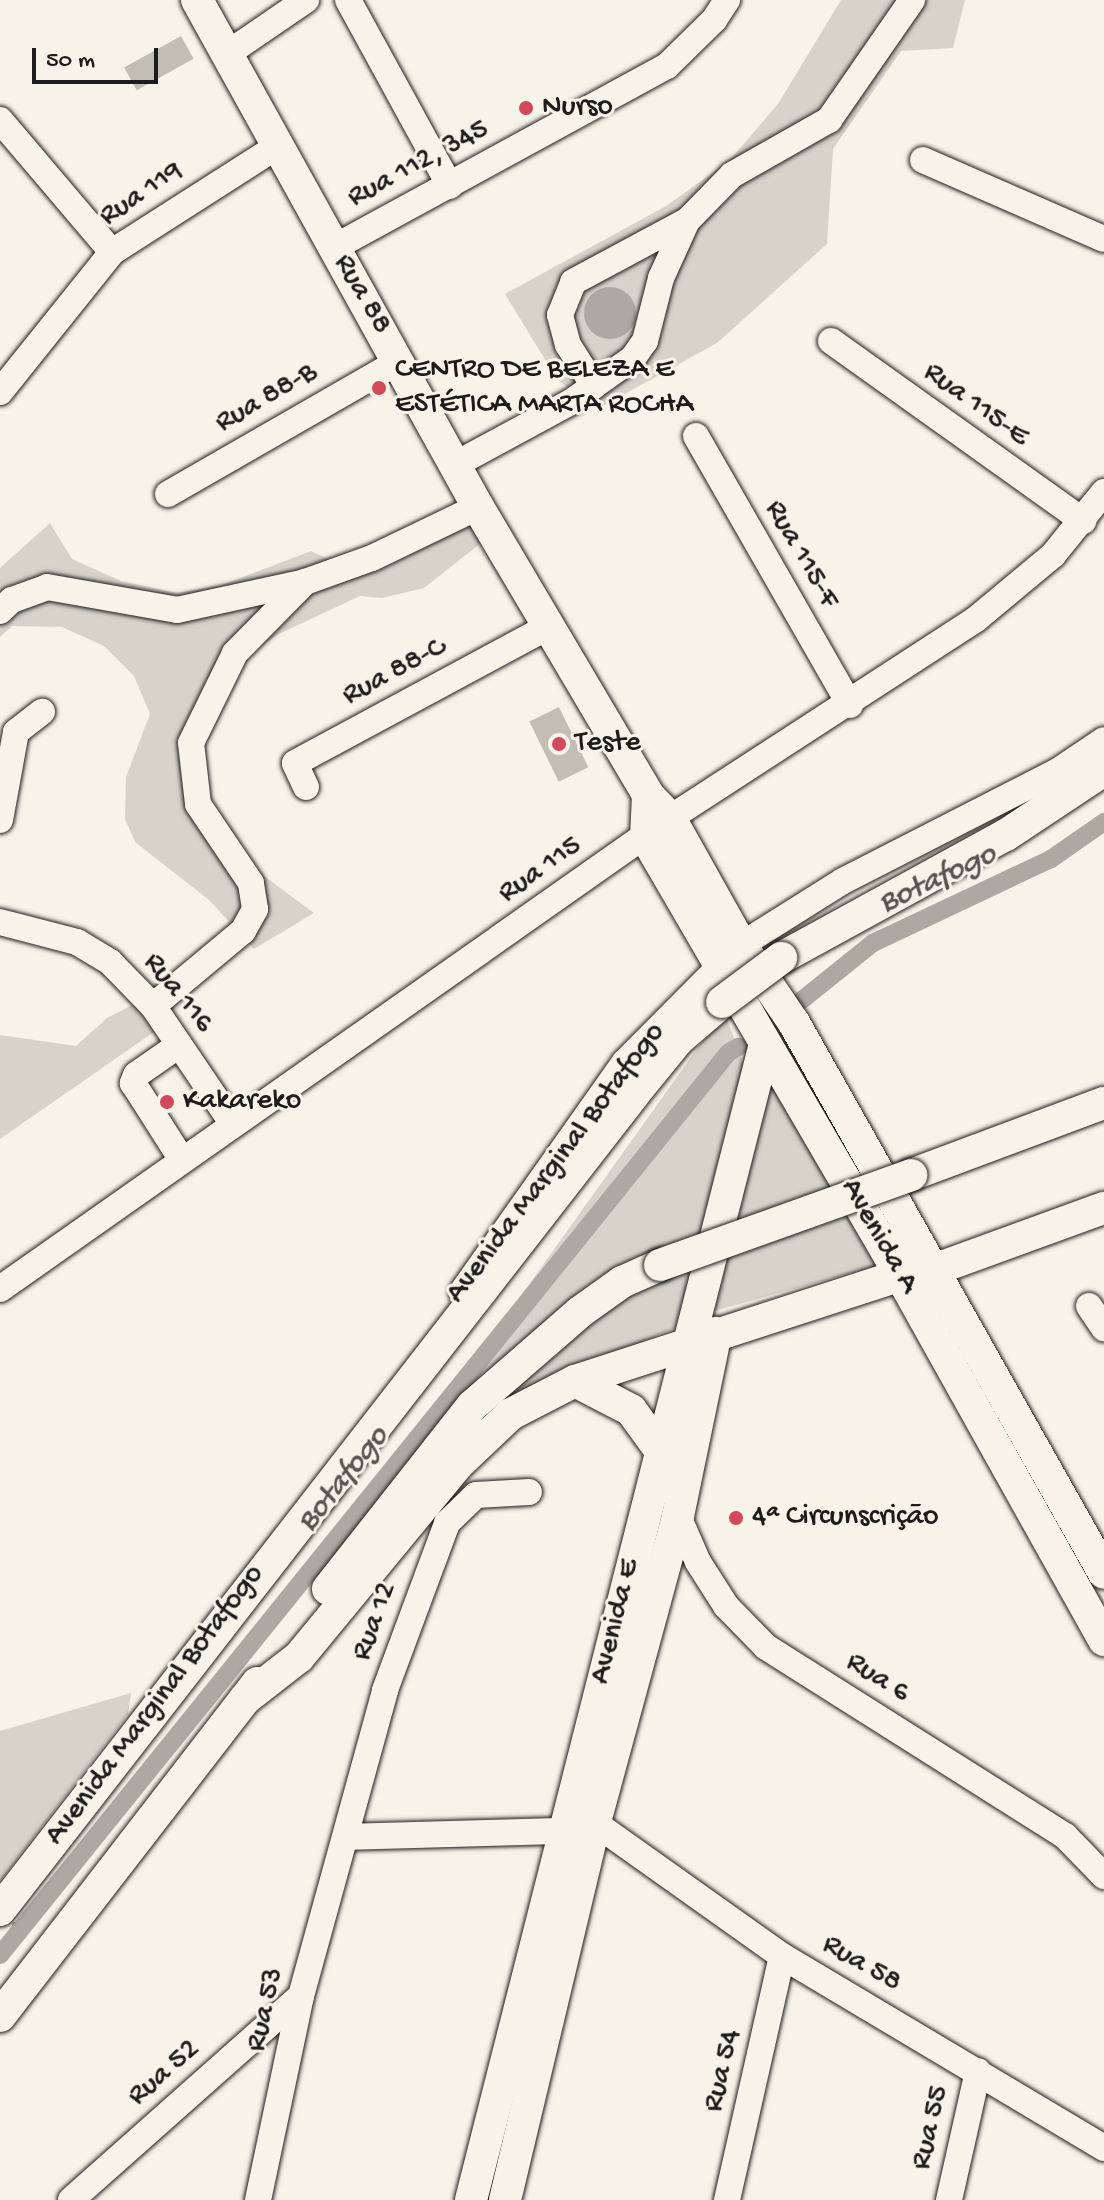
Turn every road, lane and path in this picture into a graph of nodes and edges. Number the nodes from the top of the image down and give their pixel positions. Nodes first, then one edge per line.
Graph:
1 (197, 0) edge
2 (306, 0) edge
3 (348, 0) edge
4 (727, 0) edge
5 (912, 0) edge
6 (227, 54) junction
7 (0, 120) edge
8 (278, 146) junction
9 (923, 160) dead end
10 (450, 186) junction
11 (687, 221) junction
12 (1104, 239) edge
13 (333, 248) junction
14 (112, 252) junction
15 (831, 341) dead end
16 (399, 361) junction
17 (594, 386) junction
18 (0, 392) edge
19 (696, 436) dead end
20 (458, 463) junction
21 (1104, 492) edge
22 (168, 494) dead end
23 (478, 507) junction
24 (1083, 521) junction
25 (305, 582) junction
26 (0, 611) edge
27 (549, 626) junction
28 (850, 705) junction
29 (42, 712) dead end
30 (1104, 740) edge
31 (1104, 770) edge
32 (306, 787) dead end
33 (0, 820) edge
34 (658, 828) junction
35 (0, 922) edge
36 (731, 955) junction
37 (153, 1006) junction
38 (765, 1044) junction
39 (179, 1045) junction
40 (1104, 1103) edge
41 (233, 1124) junction
42 (182, 1160) junction
43 (1104, 1208) edge
44 (936, 1269) junction
45 (901, 1275) junction
46 (0, 1289) edge
47 (1089, 1306) dead end
48 (1104, 1328) edge
49 (702, 1338) junction
50 (575, 1381) junction
51 (660, 1450) junction
52 (529, 1492) dead end
53 (313, 1502) junction
54 (678, 1516) junction
55 (1104, 1573) edge
56 (1104, 1640) edge
57 (245, 1699) junction
58 (576, 1820) junction
59 (347, 1837) junction
60 (1094, 1848) edge
61 (1104, 1876) edge
62 (0, 1910) edge
63 (782, 1956) junction
64 (301, 1996) junction
65 (0, 2016) edge
66 (978, 2071) junction
67 (1104, 2148) edge
68 (71, 2200) edge
69 (258, 2200) edge
70 (471, 2200) edge
71 (505, 2200) edge
72 (727, 2200) edge
73 (949, 2200) edge

1 - 6 main road, Rua 88
2 - 6 street
3 - 10 street
4 - 10 street, Rua 112, 345
5 - 11 street
6 - 8 main road, Rua 88
7 - 14 street
8 - 13 main road, Rua 88
8 - 14 street, Rua 119
9 - 12 street
10 - 13 street, Rua 112, 345
11 - 17 street
11 - 17 street
13 - 16 main road, Rua 88
14 - 18 street, Rua 119
15 - 24 street, Rua 115-E
16 - 20 main road, Rua 88
16 - 22 street, Rua 88-B
17 - 20 street
19 - 28 street, Rua 115-F
20 - 23 main road, Rua 88
21 - 24 street, Rua 115
23 - 25 street
23 - 27 main road, Rua 88
24 - 28 street, Rua 115
25 - 26 street
25 - 37 street
27 - 32 street, Rua 88-C
27 - 34 main road, Rua 88
28 - 34 street, Rua 115
29 - 33 street
30 - 36 street, Avenida Marginal Botafogo
31 - 53 main road, Avenida Marginal Botafogo, bridge
34 - 36 main road, Avenida A
34 - 41 street, Rua 115
35 - 37 street, Rua 116
36 - 38 main road, Avenida A
36 - 44 main road, Avenida A
36 - 53 street, Avenida Marginal Botafogo
37 - 39 street, Rua 116
38 - 45 main road, Avenida A
38 - 49 main road, Avenida E
39 - 41 street, Rua 116
39 - 42 street
40 - 57 main road, bridge
41 - 42 street, Rua 115
42 - 46 street, Rua 115
43 - 44 main road
44 - 45 main road
44 - 55 main road, Avenida A
45 - 49 main road
45 - 56 main road, Avenida A
47 - 48 street
49 - 50 main road
49 - 51 main road, Avenida E
49 - 54 main road, Avenida E
50 - 51 main road
50 - 57 main road
51 - 58 main road, Avenida E
52 - 59 street, Rua 12
53 - 62 main road, Avenida Marginal Botafogo
54 - 58 main road, Avenida E
54 - 60 street, Rua 6
57 - 65 main road
58 - 59 street
58 - 63 street, Rua 58
58 - 70 main road, Avenida E
58 - 71 main road, Avenida E
59 - 64 street, Rua 53
60 - 61 street, Rua 6
63 - 66 street, Rua 58
63 - 72 street, Rua 54
64 - 68 street, Rua 52
64 - 69 street, Rua 53
66 - 67 street, Rua 58
66 - 73 street, Rua 55

